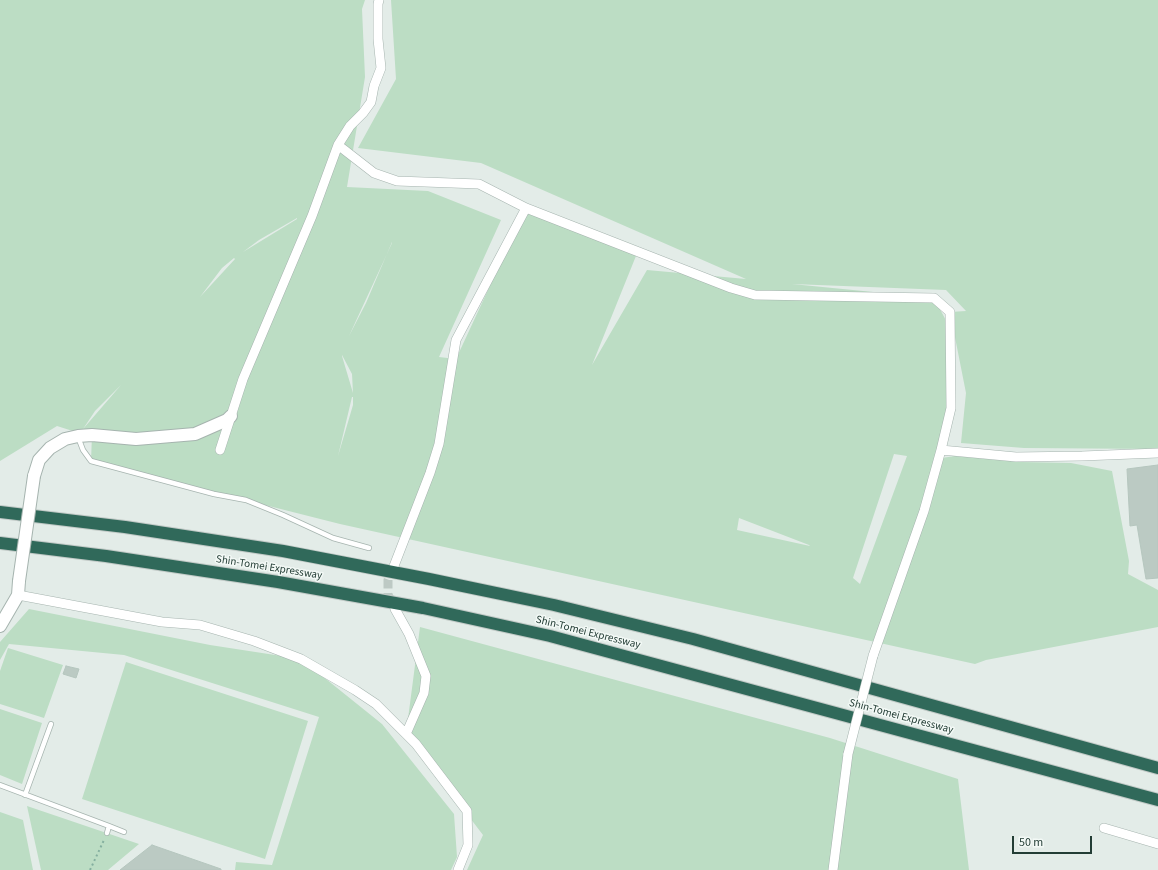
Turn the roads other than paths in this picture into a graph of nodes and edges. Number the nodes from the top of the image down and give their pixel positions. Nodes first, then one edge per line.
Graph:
1 (379, 0) edge
2 (338, 145) junction
3 (526, 208) junction
4 (231, 416) junction
5 (78, 436) junction
6 (220, 450) dead end
7 (941, 450) junction
8 (1158, 453) edge
9 (0, 512) edge
10 (0, 543) edge
11 (370, 548) dead end
12 (394, 566) tunnel mouth
13 (18, 595) junction
14 (395, 609) tunnel mouth
15 (0, 626) edge
16 (51, 724) dead end
17 (406, 734) junction
18 (1158, 768) edge
19 (0, 785) edge
20 (25, 795) junction
21 (1158, 800) edge
22 (109, 826) junction
23 (1104, 828) dead end
24 (124, 832) dead end
25 (107, 833) road end
26 (1158, 844) edge
27 (458, 870) edge
28 (833, 870) edge

1 - 2 street
2 - 3 street
2 - 4 street
3 - 7 street
3 - 12 street
4 - 5 street
4 - 6 street
5 - 11 lane
5 - 13 street, bridge
7 - 8 street
7 - 28 street, bridge
9 - 18 highway, Shin-Tomei Expressway
10 - 21 highway, Shin-Tomei Expressway
13 - 15 street
13 - 17 street
14 - 17 street
16 - 20 lane
17 - 27 street
19 - 20 lane
20 - 22 lane
22 - 24 lane
22 - 25 lane
23 - 26 street

